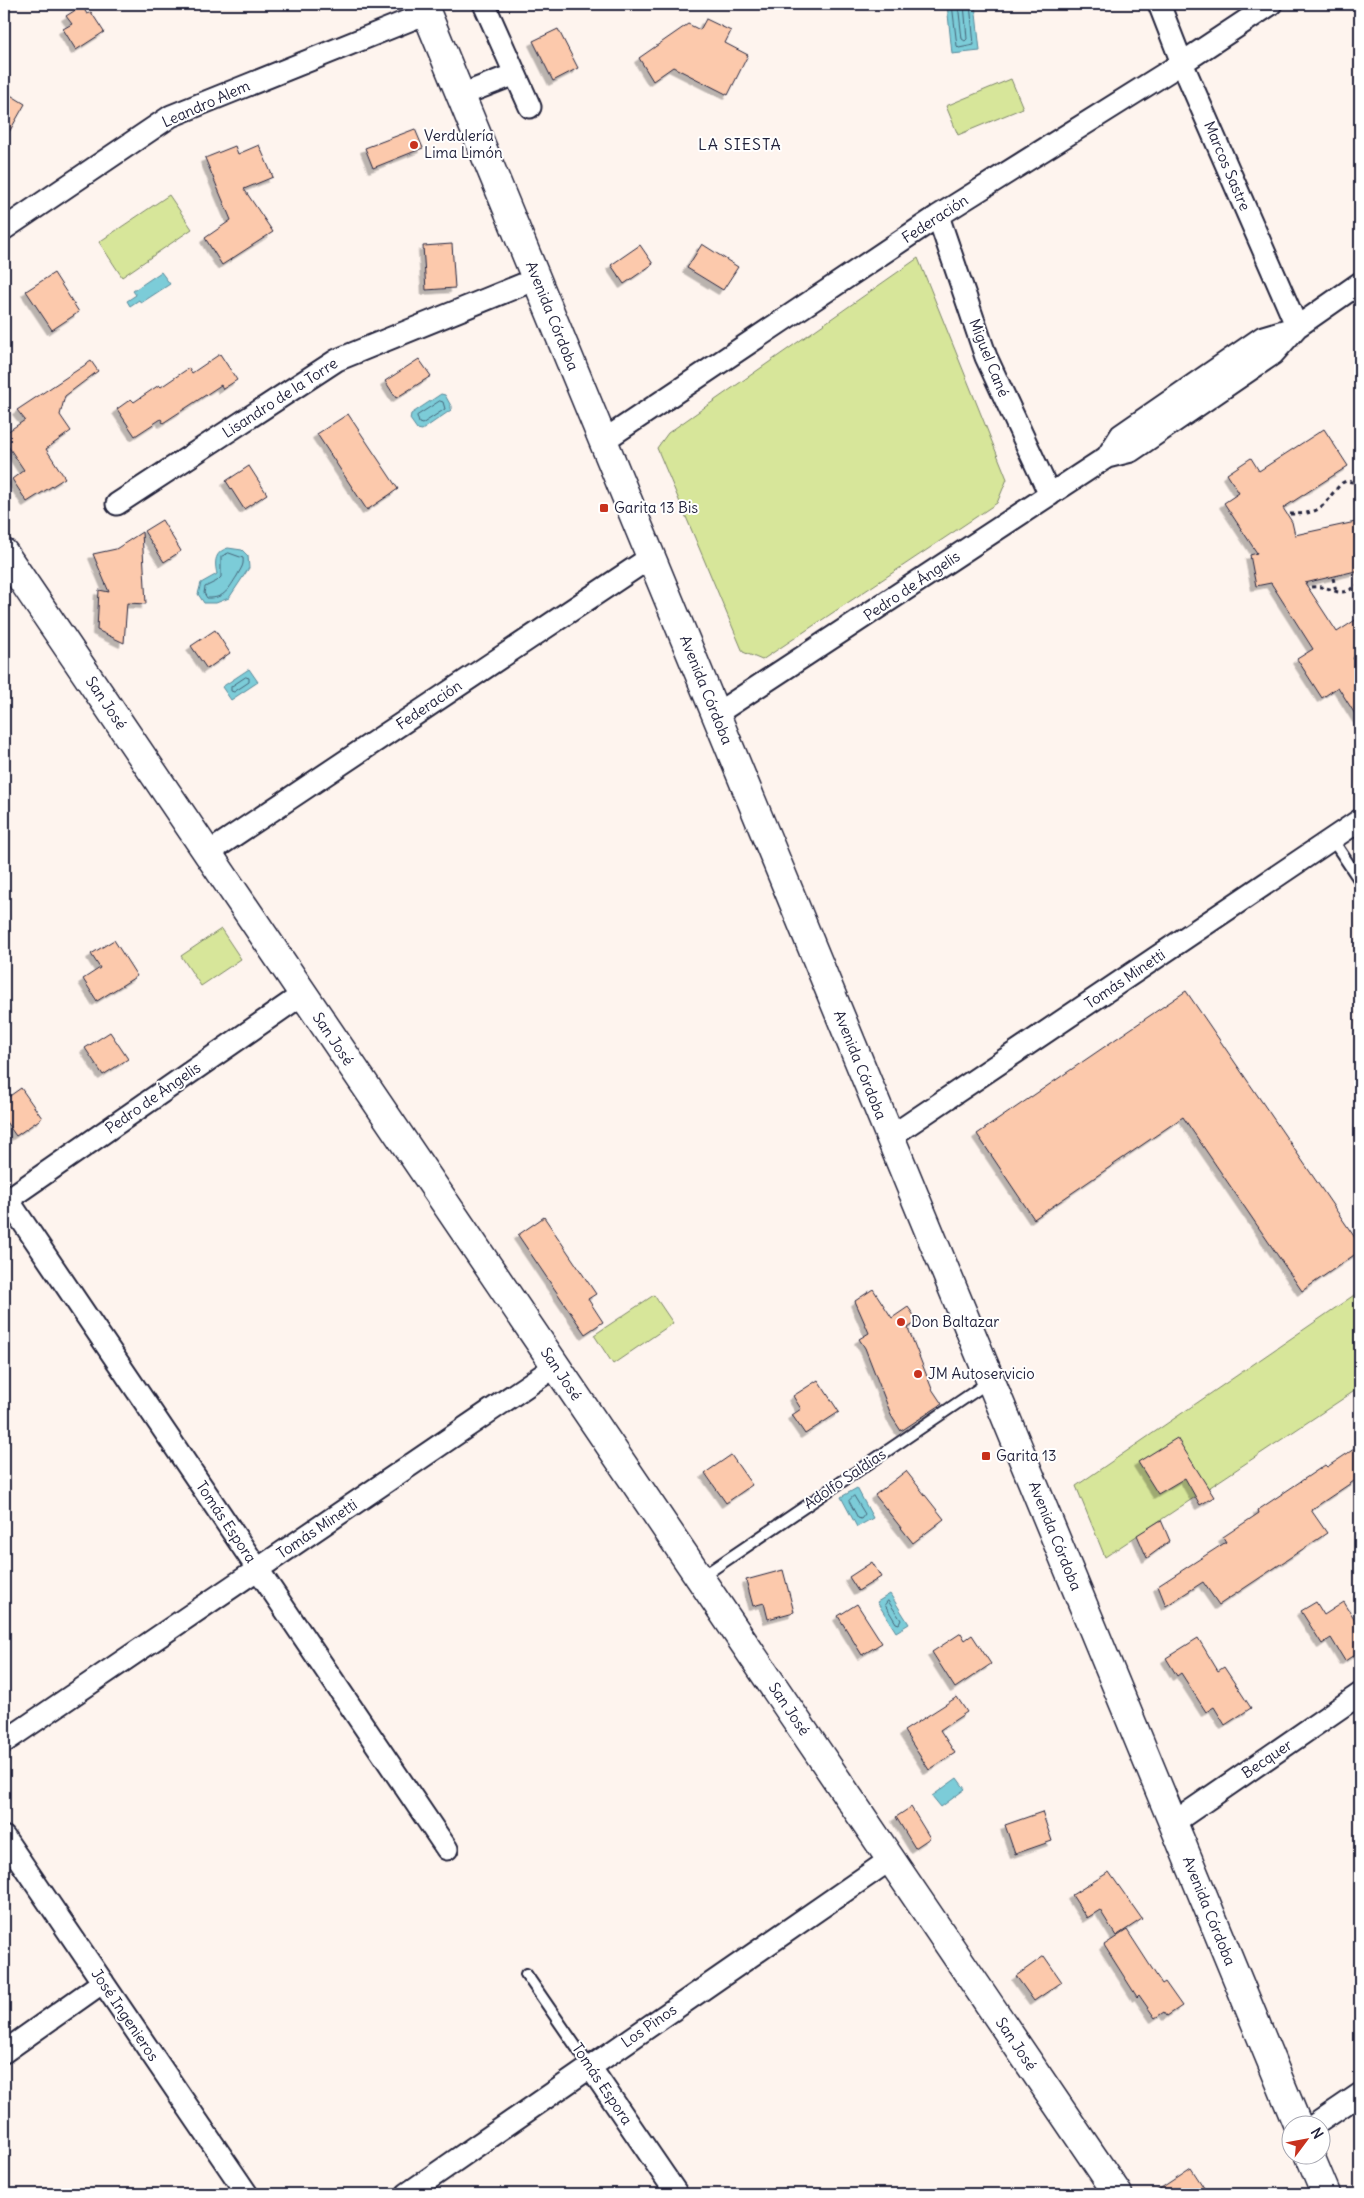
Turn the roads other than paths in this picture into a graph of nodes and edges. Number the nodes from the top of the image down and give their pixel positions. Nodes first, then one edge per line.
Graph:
1 (484, 4) edge
2 (1159, 4) edge
3 (1271, 4) edge
4 (425, 8) edge
5 (1182, 63) junction
6 (515, 74) junction
7 (461, 95) junction
8 (530, 107) dead end
9 (938, 216) junction
10 (4, 229) edge
11 (536, 278) junction
12 (1360, 283) edge
13 (1297, 327) junction
14 (603, 441) junction
15 (1050, 495) junction
16 (117, 504) dead end
17 (4, 553) edge
18 (651, 557) junction
19 (716, 714) junction
20 (1360, 820) edge
21 (1332, 839) junction
22 (208, 853) junction
23 (1360, 881) edge
24 (303, 994) junction
25 (890, 1138) junction
26 (5, 1198) edge
27 (556, 1366) junction
28 (990, 1380) junction
29 (258, 1569) junction
30 (700, 1578) junction
31 (1360, 1694) edge
32 (4, 1742) edge
33 (1173, 1823) junction
34 (4, 1837) edge
35 (447, 1849) dead end
36 (891, 1859) junction
37 (526, 1974) dead end
38 (103, 1982) junction
39 (4, 2052) edge
40 (590, 2067) junction
41 (1360, 2094) edge
42 (1294, 2116) edge
43 (1328, 2116) edge
44 (1314, 2166) edge
45 (247, 2194) edge
46 (406, 2194) edge
47 (677, 2194) edge
48 (1118, 2194) edge
49 (1326, 2194) edge

1 - 6 street
2 - 5 street, Marcos Sastre
3 - 5 street, Federación
4 - 7 main road, Avenida Córdoba
4 - 10 street, Leandro Alem
5 - 9 street, Federación
5 - 13 street, Marcos Sastre
6 - 7 street
6 - 8 street
7 - 11 main road, Avenida Córdoba
9 - 14 street, Federación
9 - 15 street, Miguel Cané
11 - 14 main road, Avenida Córdoba
11 - 16 street, Lisandro de la Torre
12 - 13 street, Pedro de Ángelis
13 - 15 street, Pedro de Ángelis
14 - 18 main road, Avenida Córdoba
15 - 19 street, Pedro de Ángelis
17 - 22 main road, San José
18 - 19 main road, Avenida Córdoba
18 - 22 street, Federación
19 - 25 main road, Avenida Córdoba
20 - 21 street, Tomás Minetti
21 - 23 lane
21 - 25 street, Tomás Minetti
22 - 24 main road, San José
24 - 26 street, Pedro de Ángelis
24 - 27 main road, San José
25 - 28 main road, Avenida Córdoba
26 - 29 street, Tomás Espora
27 - 29 street, Tomás Minetti
27 - 30 main road, San José
28 - 30 lane, Adolfo Saldias
28 - 33 main road, Avenida Córdoba
29 - 32 street, Tomás Minetti
29 - 35 street, Tomás Espora
30 - 36 main road, San José
31 - 33 street, Becquer
33 - 42 main road, Avenida Córdoba
34 - 38 street, José Ingenieros
36 - 40 street, Los Pinos
36 - 48 main road, San José
37 - 40 lane, Tomás Espora
38 - 39 street
38 - 45 street, José Ingenieros
40 - 46 street, Los Pinos
40 - 47 street, Tomás Espora
41 - 43 street
44 - 49 main road

